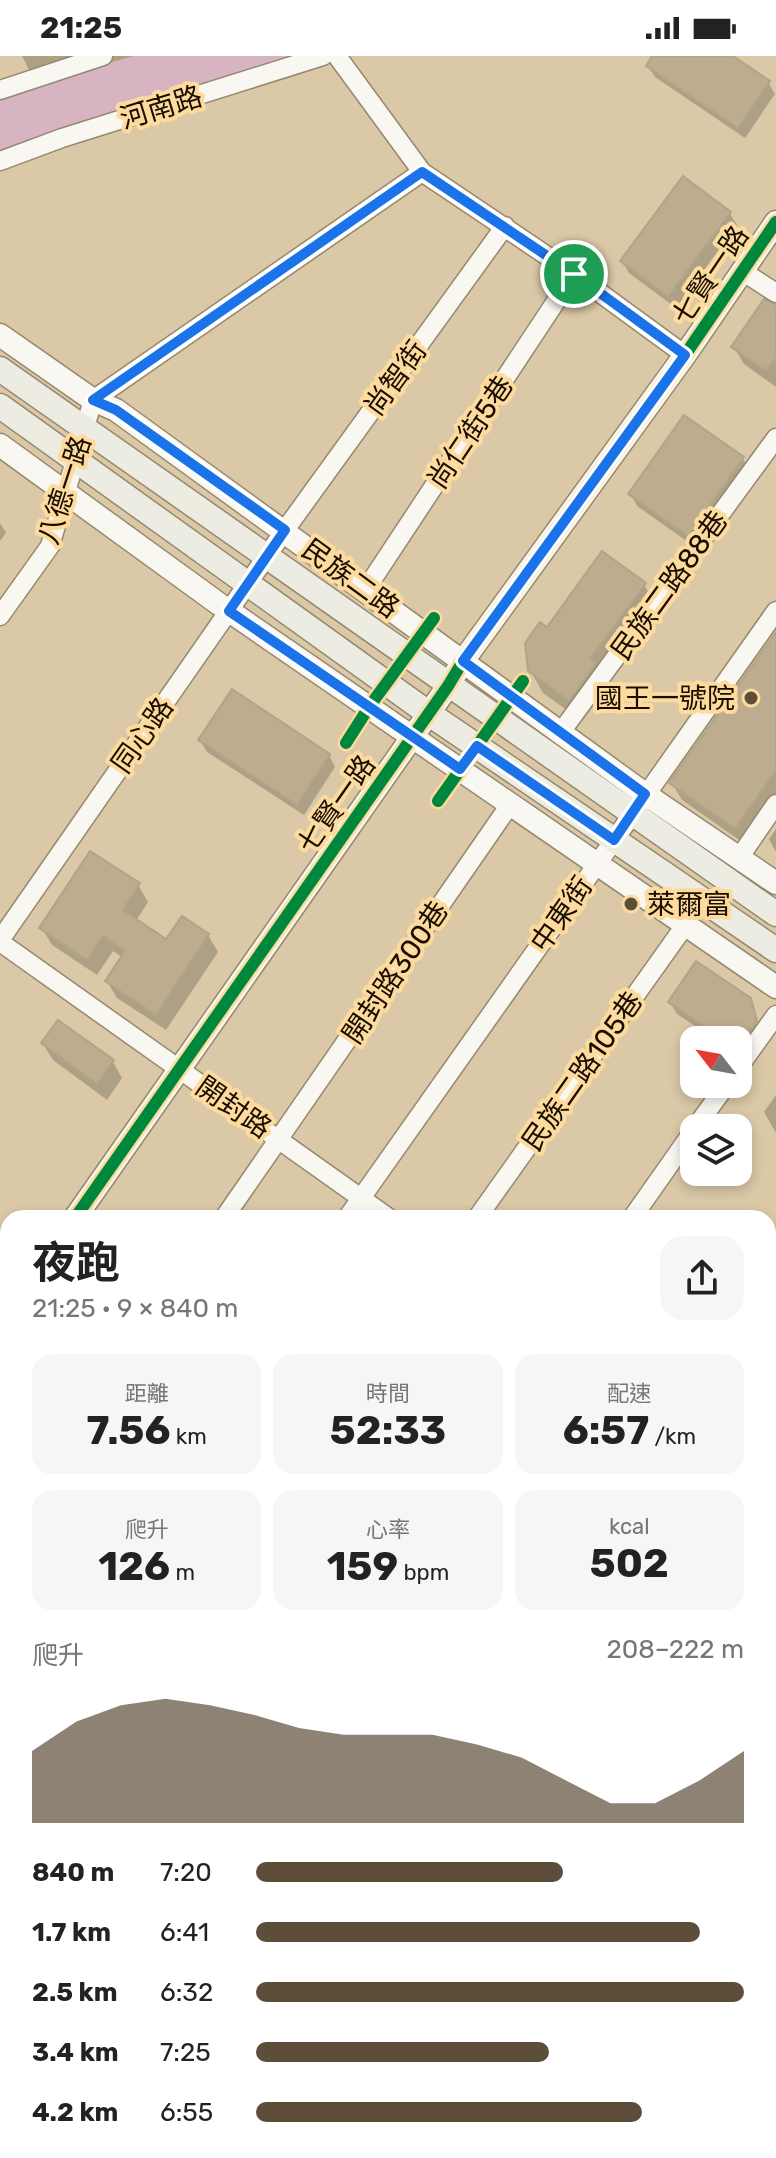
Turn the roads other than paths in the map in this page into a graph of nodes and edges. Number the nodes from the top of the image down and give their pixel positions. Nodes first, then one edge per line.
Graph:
1 (103, 56) edge
2 (323, 56) edge
3 (337, 56) edge
4 (0, 90) edge
5 (0, 161) edge
6 (422, 172) junction
7 (776, 222) edge
8 (505, 226) junction
9 (742, 271) junction
10 (574, 274) junction
11 (776, 293) edge
12 (0, 335) edge
13 (685, 355) junction
14 (0, 369) edge
15 (93, 400) junction
16 (0, 406) edge
17 (84, 428) junction
18 (776, 438) edge
19 (0, 445) edge
20 (74, 460) junction
21 (65, 490) junction
22 (285, 530) junction
23 (267, 555) junction
24 (247, 584) junction
25 (366, 589) junction
26 (229, 611) junction
27 (776, 611) edge
28 (0, 616) edge
29 (463, 661) junction
30 (448, 686) junction
31 (428, 713) junction
32 (561, 732) junction
33 (412, 736) junction
34 (511, 803) junction
35 (638, 804) junction
36 (776, 804) edge
37 (614, 840) junction
38 (739, 858) junction
39 (598, 863) junction
40 (776, 883) edge
41 (776, 914) edge
42 (686, 924) junction
43 (0, 941) edge
44 (776, 950) edge
45 (776, 987) edge
46 (776, 1015) edge
47 (752, 1048) edge
48 (179, 1069) junction
49 (280, 1140) junction
50 (680, 1150) edge
51 (361, 1198) junction
52 (81, 1210) edge
53 (230, 1210) edge
54 (353, 1210) edge
55 (378, 1210) edge
56 (483, 1210) edge
57 (638, 1210) edge

1 - 4 street
2 - 5 street, 河南路
3 - 6 street
6 - 8 street
6 - 15 street
7 - 9 street, 七賢一路
8 - 10 street
8 - 22 street, 尚智街
9 - 11 street
9 - 13 street, 七賢一路
10 - 13 street
10 - 25 street, 尚仁街5巷
12 - 15 street, 民族二路
13 - 29 street, 七賢一路
14 - 17 main road, 民族二路
15 - 17 street, 八德一路
15 - 22 street, 民族二路
16 - 20 main road
17 - 20 street, 八德一路
17 - 23 main road, 民族二路
18 - 32 street, 民族二路88巷
19 - 21 street
20 - 21 street, 八德一路
20 - 24 main road
21 - 26 street
21 - 28 street, 八德一路
22 - 23 street, 同心路
22 - 25 street, 民族二路
23 - 24 street, 同心路
23 - 30 main road, 民族二路
24 - 26 street, 同心路
24 - 31 main road
25 - 29 street, 民族二路
26 - 33 street
26 - 43 street, 同心路
27 - 35 street, 中東街
29 - 30 street, 七賢一路
29 - 32 street, 民族二路
30 - 31 street, 七賢一路
30 - 35 main road, 民族二路
31 - 33 street, 七賢一路
31 - 37 main road
32 - 35 street, 民族二路
33 - 34 street
33 - 48 street, 七賢一路
34 - 39 street
34 - 49 street, 開封路300巷
35 - 37 street, 中東街
35 - 38 street, 民族二路
35 - 41 main road, 民族二路
36 - 38 street
37 - 39 street, 中東街
37 - 44 main road
38 - 40 street, 民族二路
39 - 42 street
39 - 51 street, 中東街
42 - 45 street
42 - 56 street, 民族二路105巷
43 - 48 street, 開封路
46 - 47 street
48 - 49 street, 開封路
48 - 52 street, 七賢一路
49 - 51 street, 開封路
49 - 53 street, 開封路300巷
50 - 57 street
51 - 54 street, 中東街
51 - 55 street, 開封路

